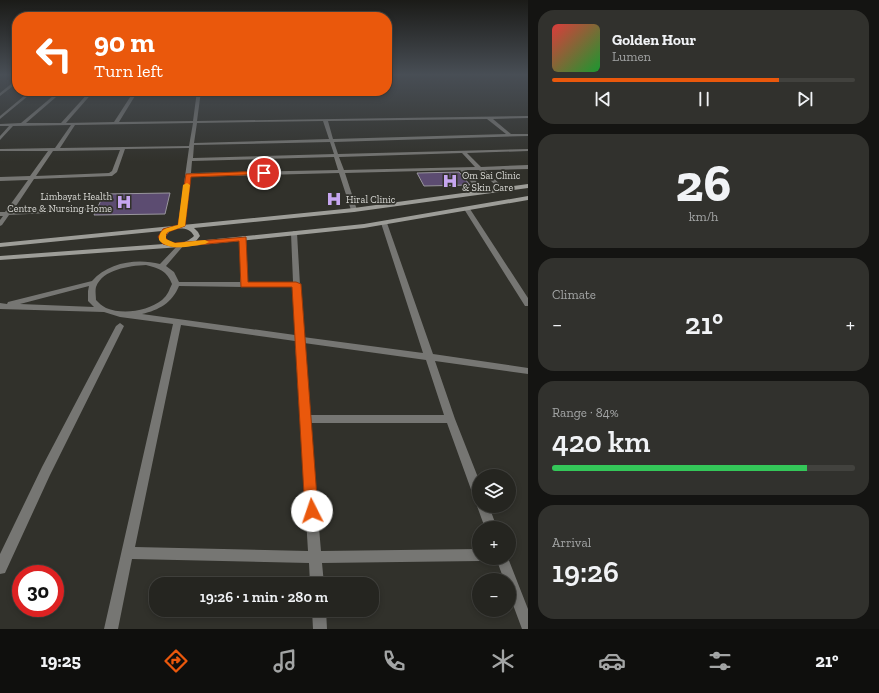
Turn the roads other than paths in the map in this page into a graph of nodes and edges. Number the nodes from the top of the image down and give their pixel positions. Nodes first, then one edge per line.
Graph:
1 (17, 103) edge
2 (47, 103) edge
3 (81, 103) edge
4 (128, 103) edge
5 (197, 103) edge
6 (528, 117) edge
7 (0, 118) edge
8 (489, 118) junction
9 (325, 120) junction
10 (195, 122) junction
11 (116, 123) junction
12 (23, 124) junction
13 (62, 124) junction
14 (74, 124) junction
15 (0, 125) edge
16 (12, 125) junction
17 (528, 135) edge
18 (511, 136) junction
19 (0, 139) edge
20 (332, 140) junction
21 (192, 145) junction
22 (123, 148) junction
23 (55, 149) junction
24 (0, 150) edge
25 (528, 150) edge
26 (463, 152) junction
27 (337, 156) junction
28 (190, 160) junction
29 (528, 167) edge
30 (461, 168) junction
31 (480, 168) junction
32 (341, 170) junction
33 (188, 175) junction
34 (32, 178) junction
35 (0, 179) edge
36 (528, 186) edge
37 (503, 190) junction
38 (483, 192) junction
39 (528, 198) edge
40 (467, 209) junction
41 (88, 210) dead end
42 (354, 210) junction
43 (8, 213) junction
44 (0, 214) edge
45 (384, 223) junction
46 (0, 224) edge
47 (184, 227) junction
48 (170, 229) junction
49 (294, 233) junction
50 (243, 238) junction
51 (0, 245) edge
52 (181, 245) junction
53 (0, 258) edge
54 (162, 266) junction
55 (96, 282) junction
56 (176, 284) junction
57 (296, 284) junction
58 (244, 285) junction
59 (528, 304) edge
60 (1, 306) edge
61 (103, 310) junction
62 (120, 314) junction
63 (177, 323) junction
64 (120, 326) dead end
65 (299, 338) junction
66 (429, 357) junction
67 (528, 371) edge
68 (304, 419) junction
69 (450, 419) junction
70 (472, 477) edge
71 (127, 553) junction
72 (472, 555) edge
73 (315, 557) junction
74 (505, 565) edge
75 (0, 568) edge
76 (316, 577) edge
77 (319, 617) edge
78 (528, 627) edge
79 (111, 629) edge
80 (320, 629) edge

1 - 7 street
2 - 12 street
3 - 13 street
4 - 11 street
5 - 10 street
6 - 8 street
8 - 9 street
8 - 18 street
9 - 10 street
9 - 20 street
10 - 11 street
10 - 21 street
11 - 14 street
12 - 13 street
12 - 16 street
13 - 14 street
14 - 23 street
15 - 16 street
16 - 19 street
17 - 18 street
18 - 20 street
20 - 21 street
20 - 27 street
21 - 22 street
21 - 28 street
22 - 23 street
22 - 34 street
23 - 24 street
23 - 34 street
25 - 26 street
26 - 27 street
26 - 31 street
27 - 28 street
27 - 32 street
28 - 33 street
29 - 31 street
30 - 31 street
30 - 32 street
30 - 38 street
31 - 37 street
32 - 33 street
32 - 42 street
33 - 47 street
34 - 35 street
34 - 43 street
36 - 37 main road
37 - 38 main road
38 - 42 main road
39 - 40 main road
40 - 45 main road
40 - 59 street
41 - 43 street
42 - 47 main road
43 - 44 street
43 - 46 street
45 - 49 main road
45 - 66 street
47 - 48 main road
47 - 52 main road
48 - 51 main road
48 - 52 main road
49 - 50 main road
49 - 57 street
50 - 52 main road
50 - 58 street
52 - 53 main road
52 - 54 street
54 - 55 street
54 - 56 street
55 - 60 street
55 - 61 street
56 - 58 street
56 - 62 street
57 - 58 street
57 - 65 street
60 - 61 street
61 - 62 street
62 - 63 street
63 - 65 street
63 - 71 street
64 - 75 street
65 - 66 street
65 - 68 street
66 - 67 street
66 - 69 street
68 - 69 street
68 - 73 street
69 - 70 street
71 - 73 street
71 - 79 street
72 - 73 street
73 - 76 street
74 - 78 street
77 - 80 street

